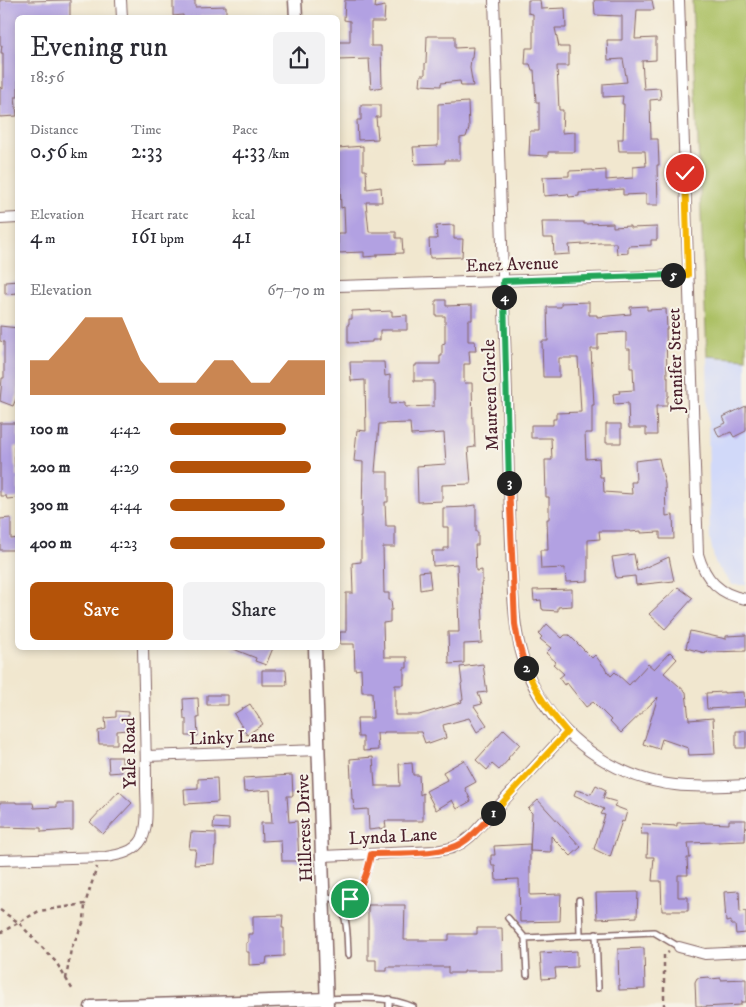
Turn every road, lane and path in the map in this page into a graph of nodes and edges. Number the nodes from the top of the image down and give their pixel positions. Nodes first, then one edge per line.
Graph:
1 (121, 0) edge
2 (295, 0) edge
3 (494, 0) edge
4 (679, 0) edge
5 (122, 15) edge
6 (296, 15) edge
7 (0, 218) edge
8 (15, 218) edge
9 (688, 275) junction
10 (503, 281) junction
11 (340, 286) edge
12 (746, 599) edge
13 (142, 650) edge
14 (316, 650) edge
15 (567, 732) junction
16 (319, 750) junction
17 (146, 756) junction
18 (746, 785) edge
19 (371, 854) junction
20 (322, 856) junction
21 (0, 860) edge
22 (99, 861) dead end
23 (324, 896) junction
24 (578, 900) dead end
25 (85, 904) junction
26 (340, 906) junction
27 (0, 910) edge
28 (508, 918) dead end
29 (18, 922) junction
30 (0, 933) edge
31 (596, 934) junction
32 (580, 935) junction
33 (525, 938) junction
34 (679, 947) junction
35 (746, 952) edge
36 (348, 955) dead end
37 (527, 975) dead end
38 (66, 979) junction
39 (598, 988) dead end
40 (74, 992) dead end
41 (389, 999) junction
42 (327, 1003) edge
43 (90, 1007) edge
44 (388, 1007) edge
45 (414, 1007) edge
46 (664, 1007) edge

1 - 5 street
2 - 6 street
3 - 10 street, Maureen Circle
4 - 9 street, Jennifer Street
7 - 8 street
9 - 10 street, Enez Avenue
9 - 12 street, Jennifer Street
10 - 11 street, Enez Avenue
10 - 15 street, Maureen Circle
13 - 17 street, Yale Road
14 - 16 street, Hillcrest Drive
15 - 18 street, Maureen Circle
15 - 19 street, Lynda Lane
16 - 17 street, Linky Lane
16 - 20 street, Hillcrest Drive
17 - 21 street, Yale Road
19 - 20 street, Lynda Lane
19 - 26 lane
20 - 23 street, Hillcrest Drive
22 - 25 path
23 - 26 lane
23 - 42 street, Hillcrest Drive
24 - 32 lane
25 - 29 path
25 - 38 path
26 - 36 lane
27 - 29 path
28 - 33 lane
29 - 30 path
29 - 38 path
31 - 32 lane
31 - 34 lane
31 - 39 lane
32 - 33 lane
33 - 37 lane
34 - 35 street
34 - 46 path
38 - 40 path
41 - 42 lane
41 - 44 lane
41 - 45 lane
42 - 43 street

